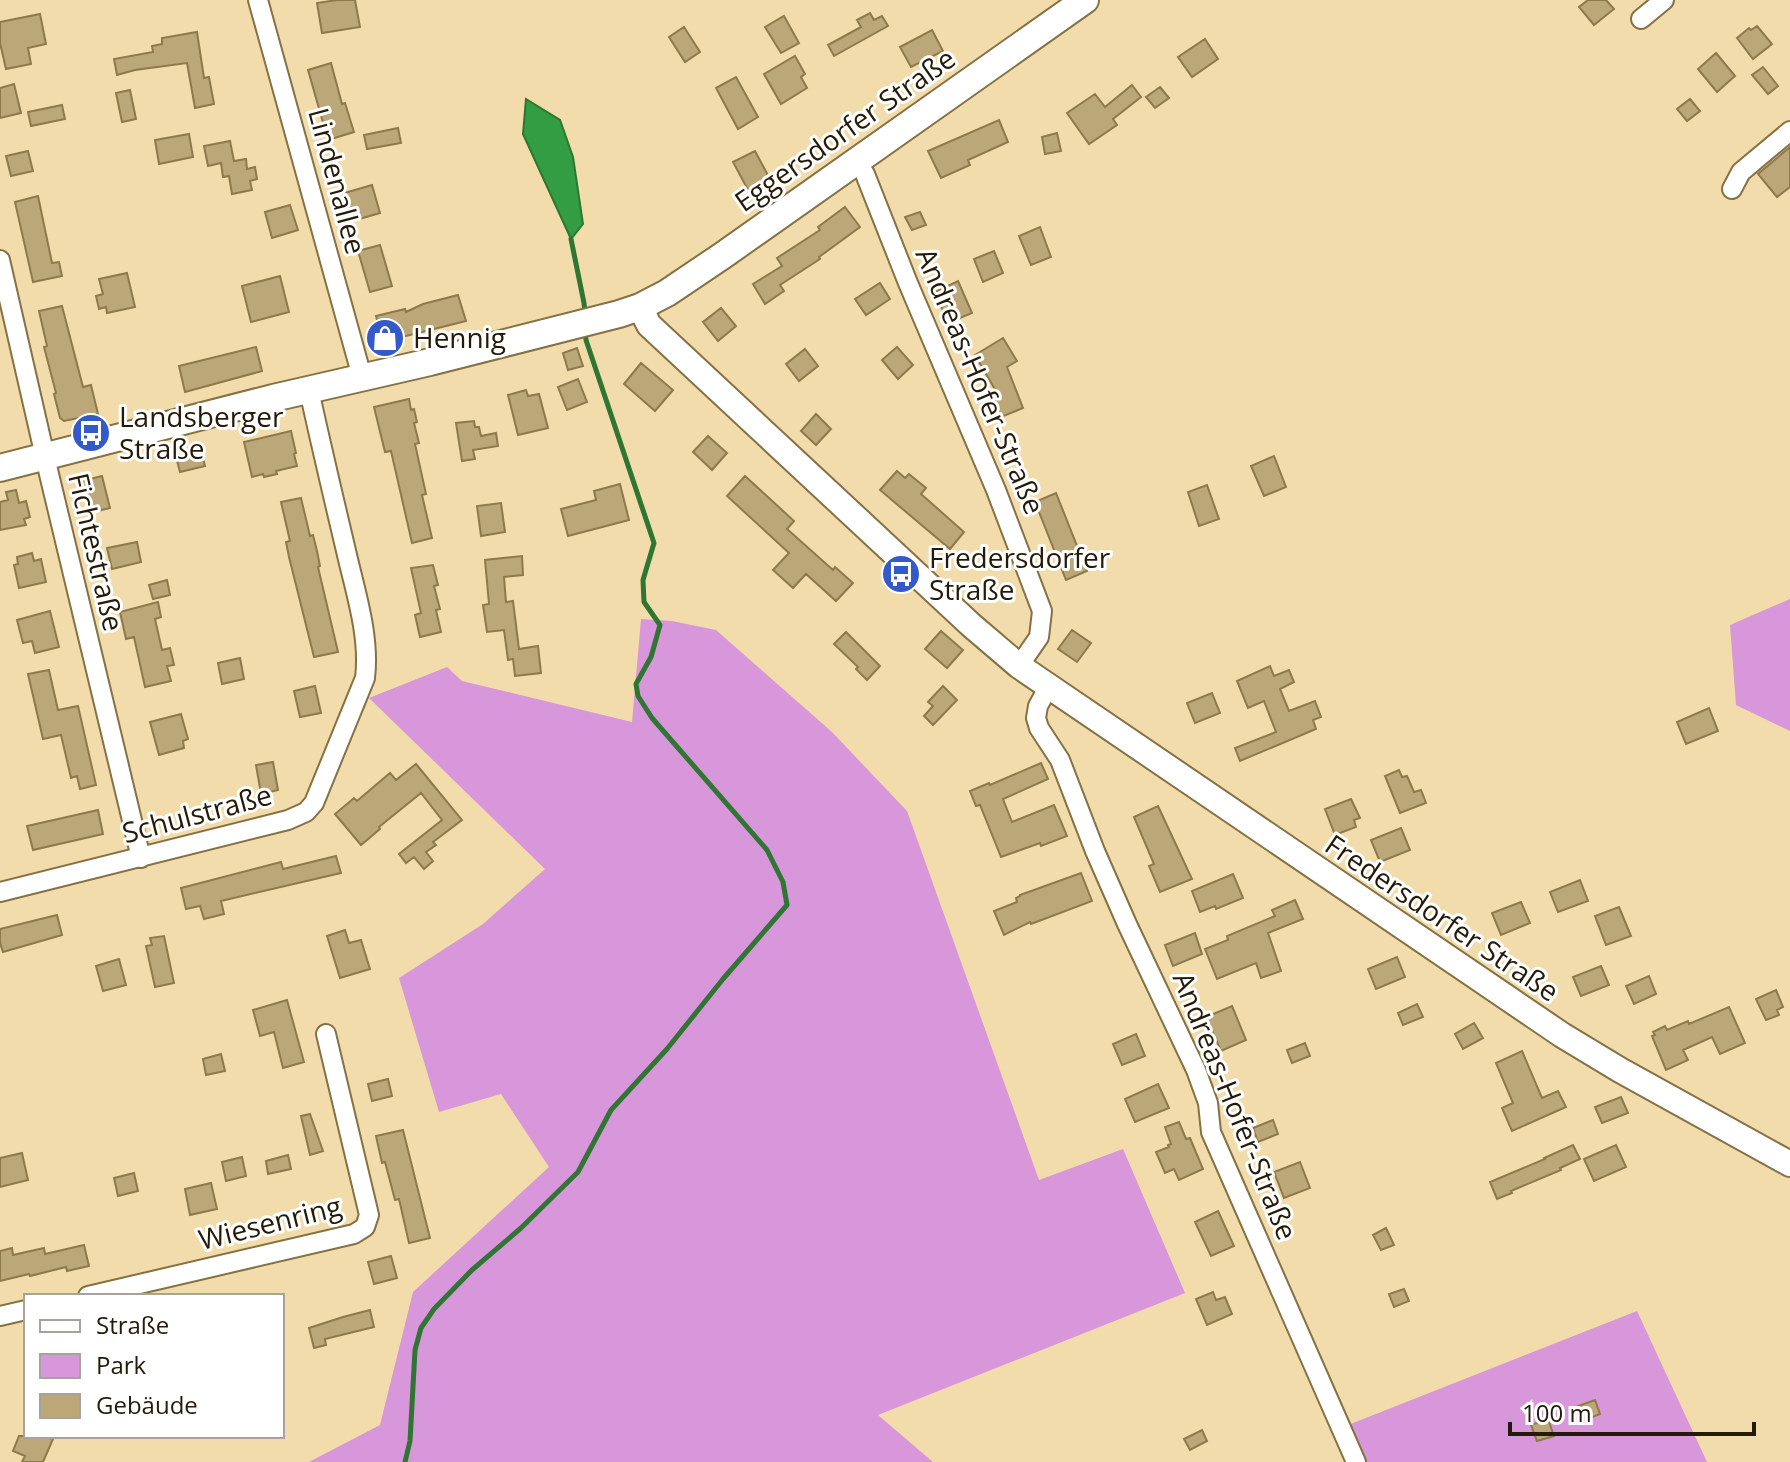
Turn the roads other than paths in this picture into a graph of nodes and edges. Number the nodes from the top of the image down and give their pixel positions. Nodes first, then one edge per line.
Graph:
1 (258, 0) edge
2 (1085, 0) edge
3 (1664, 0) edge
4 (1641, 19) dead end
5 (1790, 131) edge
6 (856, 161) junction
7 (1732, 189) dead end
8 (0, 260) edge
9 (640, 307) junction
10 (362, 377) junction
11 (309, 390) junction
12 (45, 458) junction
13 (0, 468) edge
14 (1019, 666) junction
15 (1049, 686) junction
16 (141, 858) junction
17 (0, 892) edge
18 (326, 1034) dead end
19 (1790, 1164) edge
20 (97, 1294) edge
21 (24, 1310) edge
22 (0, 1316) edge
23 (1356, 1462) edge

1 - 10 street, Lindenallee
2 - 6 main road, Eggersdorfer Straße
3 - 4 street
5 - 7 street
6 - 9 main road, Eggersdorfer Straße
6 - 14 street, Andreas-Hofer-Straße
8 - 12 street, Fichtestraße
9 - 10 main road
9 - 14 street, Fredersdorfer Straße
10 - 11 main road
11 - 12 main road
11 - 16 street, Schulstraße
12 - 13 main road
12 - 16 street, Fichtestraße
14 - 15 street, Fredersdorfer Straße
15 - 19 street, Fredersdorfer Straße
15 - 23 street, Andreas-Hofer-Straße
16 - 17 street, Schulstraße
18 - 20 street, Wiesenring
21 - 22 street

